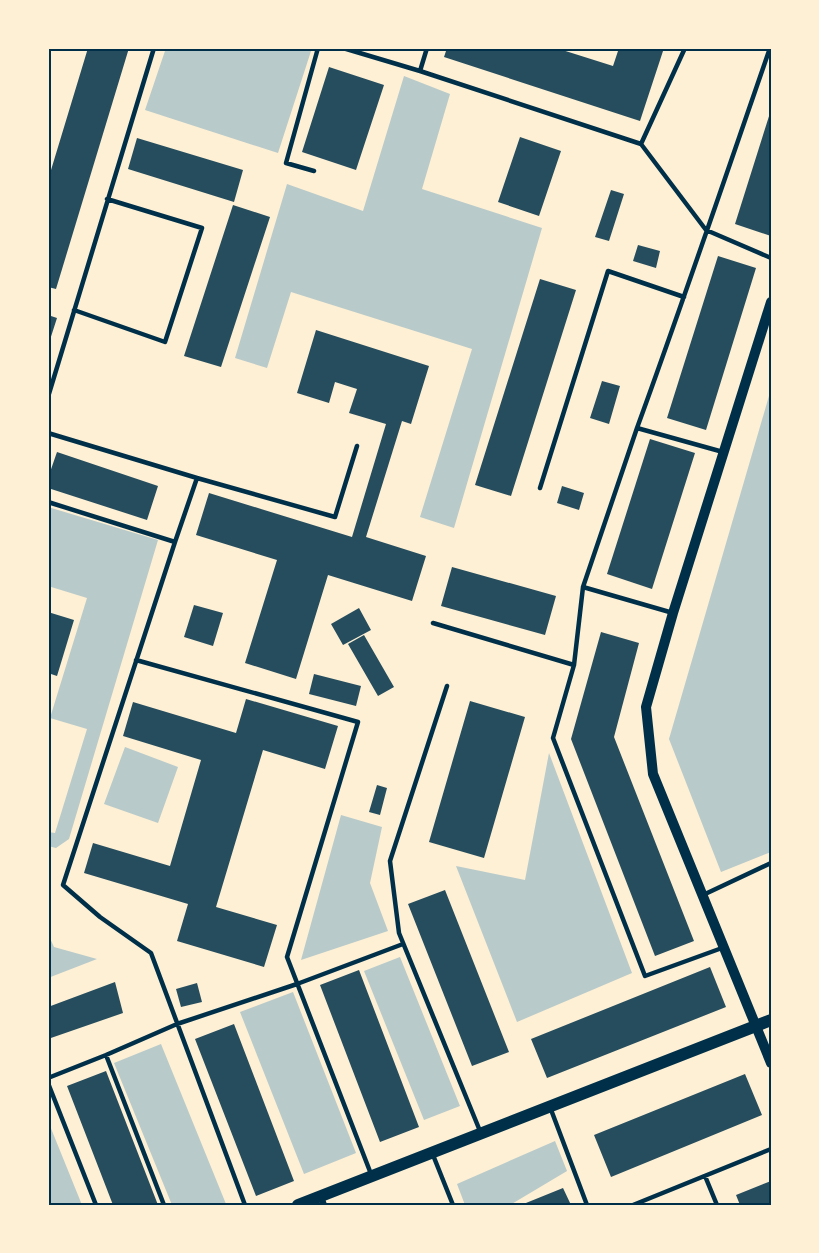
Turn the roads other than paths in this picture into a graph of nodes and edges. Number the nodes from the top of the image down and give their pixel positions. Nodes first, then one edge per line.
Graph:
1 (154, 48) edge
2 (318, 48) edge
3 (344, 48) edge
4 (427, 48) edge
5 (685, 48) edge
6 (770, 48) edge
7 (420, 71) junction
8 (641, 144) junction
9 (314, 171) dead end
10 (107, 199) junction
11 (706, 230) junction
12 (771, 258) edge
13 (684, 297) junction
14 (771, 302) edge
15 (74, 310) junction
16 (48, 397) edge
17 (637, 428) junction
18 (48, 433) edge
19 (357, 447) dead end
20 (724, 452) junction
21 (196, 478) junction
22 (540, 488) dead end
23 (48, 502) edge
24 (175, 542) junction
25 (583, 587) junction
26 (673, 613) junction
27 (433, 623) dead end
28 (136, 660) junction
29 (574, 665) junction
30 (447, 686) dead end
31 (771, 863) edge
32 (702, 895) junction
33 (403, 944) junction
34 (724, 947) junction
35 (297, 984) junction
36 (771, 1020) edge
37 (177, 1024) junction
38 (756, 1026) junction
39 (106, 1055) junction
40 (771, 1063) edge
41 (48, 1078) edge
42 (48, 1083) edge
43 (550, 1107) junction
44 (481, 1134) junction
45 (771, 1149) edge
46 (432, 1153) junction
47 (372, 1176) junction
48 (705, 1176) junction
49 (322, 1201) edge
50 (96, 1205) edge
51 (164, 1205) edge
52 (245, 1205) edge
53 (298, 1205) edge
54 (453, 1205) edge
55 (587, 1205) edge
56 (633, 1205) edge
57 (717, 1205) edge

1 - 10 lane
2 - 9 lane
3 - 7 lane
4 - 7 lane
5 - 8 lane
6 - 11 lane
7 - 8 lane
8 - 11 lane
10 - 15 lane
10 - 15 lane
11 - 12 lane
11 - 13 lane
13 - 17 lane
13 - 22 lane
14 - 20 street
15 - 16 lane
17 - 20 lane
17 - 25 lane
18 - 21 lane
19 - 21 lane
20 - 26 street
21 - 24 lane
23 - 24 lane
24 - 28 lane
25 - 26 lane
25 - 29 lane
26 - 32 street
27 - 29 lane
28 - 35 lane
28 - 37 lane
29 - 34 lane
30 - 33 lane
31 - 32 lane
32 - 34 street
33 - 35 lane
33 - 44 lane
34 - 38 street
35 - 37 lane
35 - 47 lane
36 - 38 main road
37 - 39 lane
37 - 52 lane
38 - 40 street
38 - 43 main road
39 - 41 lane
39 - 51 lane
42 - 50 lane
43 - 44 main road
43 - 55 lane
44 - 46 main road
45 - 48 lane
46 - 47 main road
46 - 54 lane
47 - 49 main road
48 - 56 lane
48 - 57 lane
49 - 53 main road

